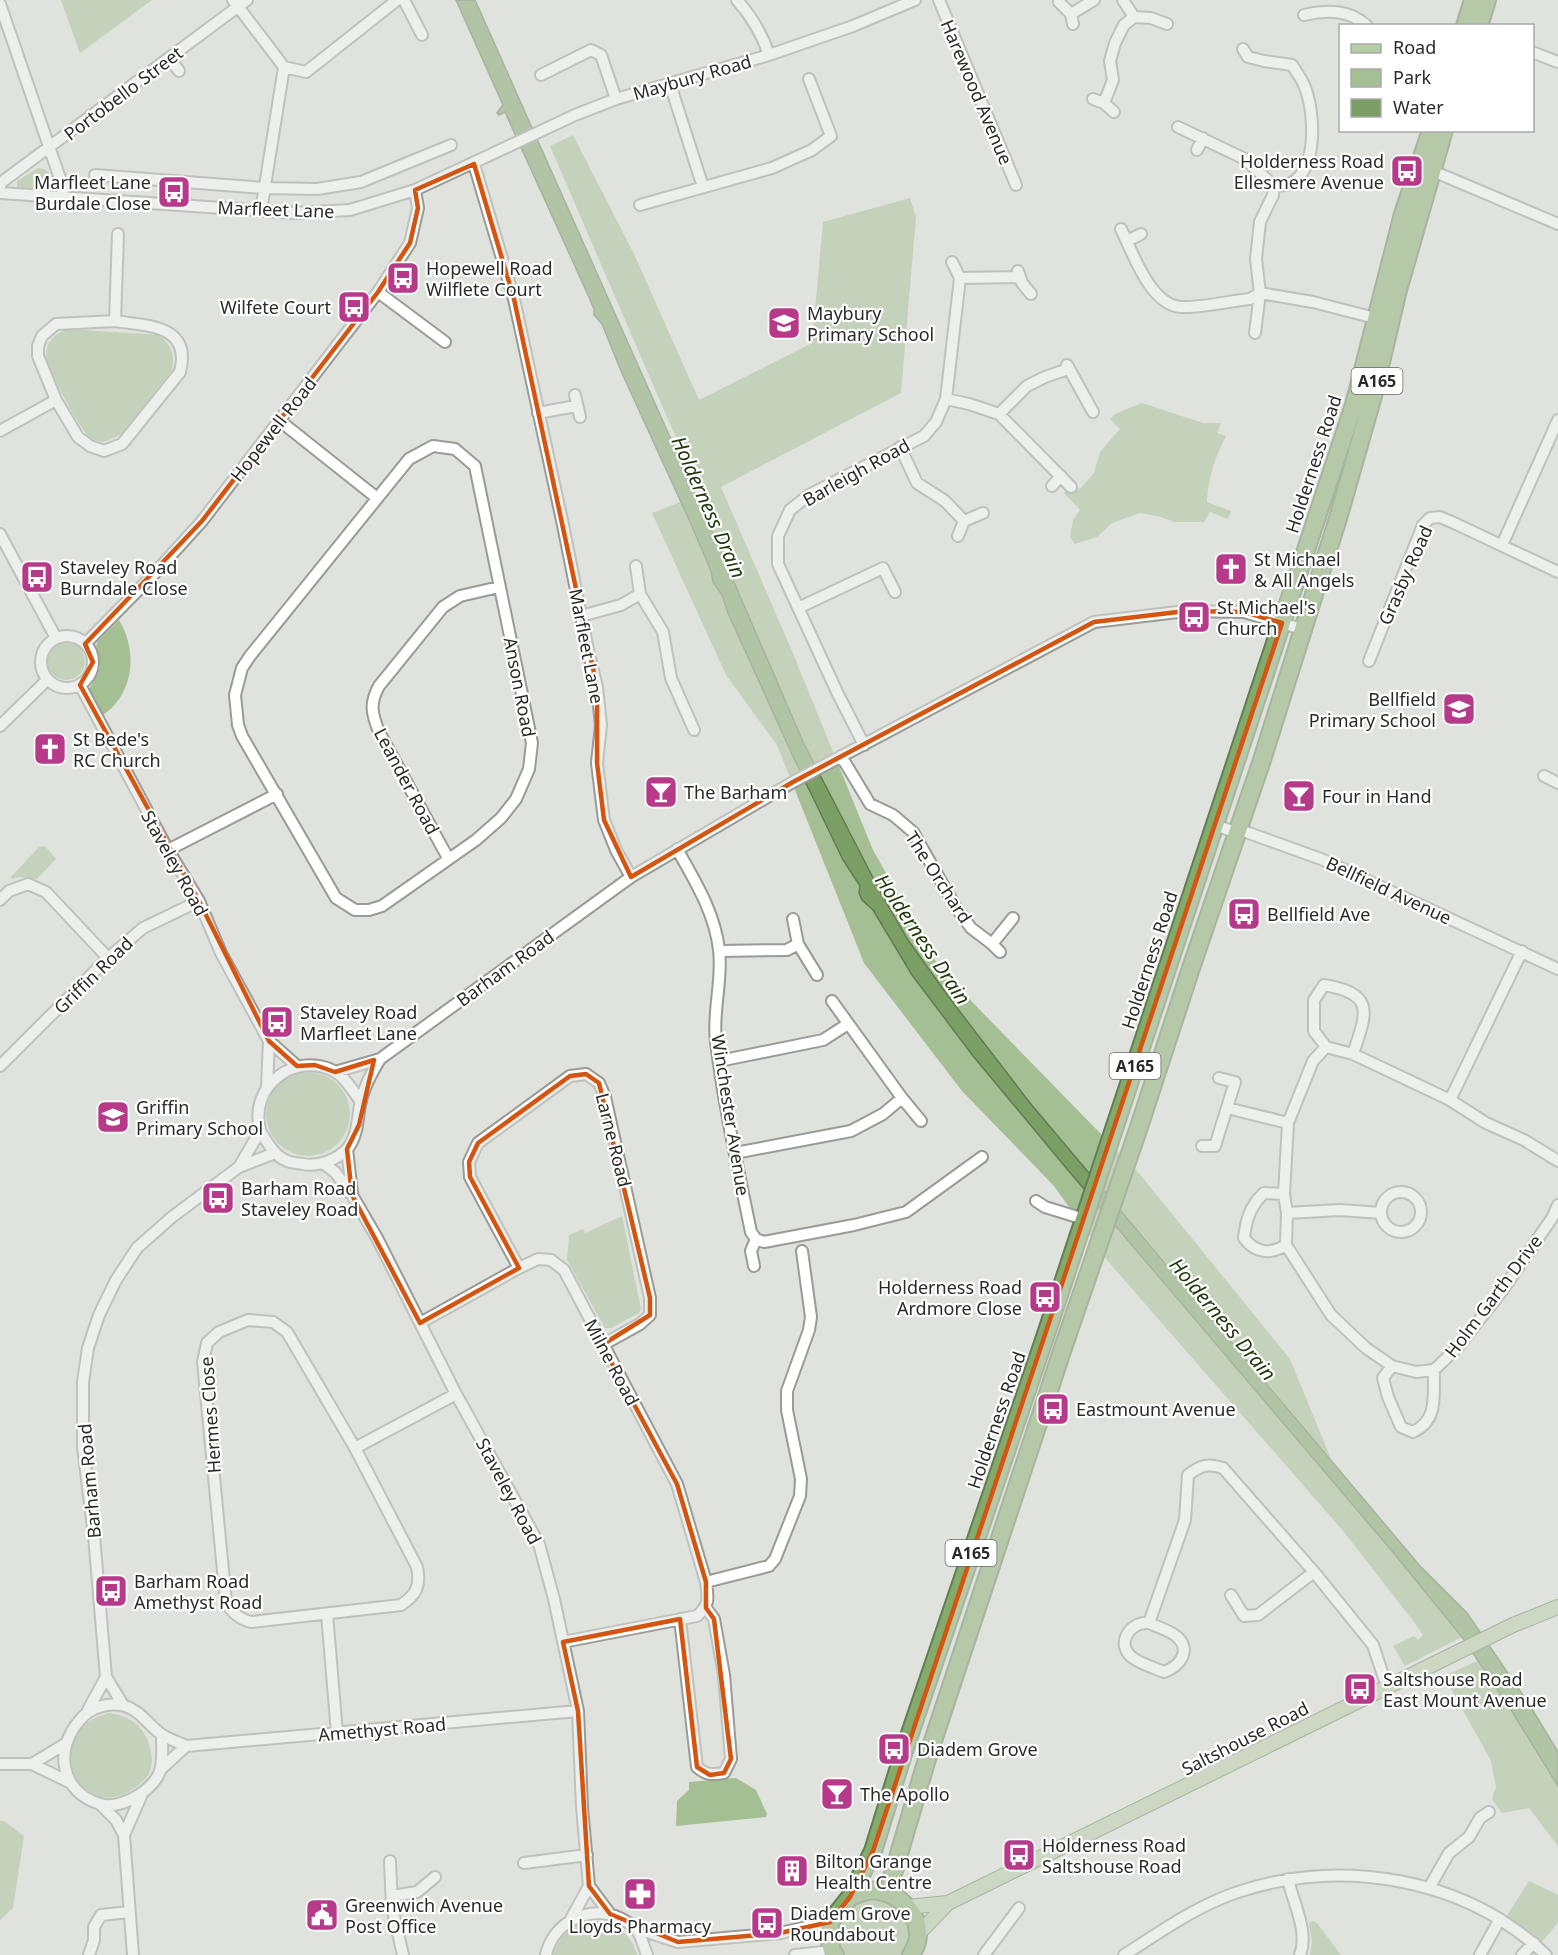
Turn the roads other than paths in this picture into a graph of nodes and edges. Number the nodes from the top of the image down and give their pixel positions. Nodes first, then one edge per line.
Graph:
1 (397, 0) edge
2 (404, 0) edge
3 (737, 0) edge
4 (915, 0) edge
5 (939, 0) edge
6 (1094, 0) edge
7 (1123, 0) edge
8 (1473, 0) edge
9 (1487, 0) edge
10 (239, 2) edge
11 (1059, 2) dead end
12 (0, 4) edge
13 (1303, 15) dead end
14 (1134, 16) junction
15 (1162, 20) dead end
16 (1364, 24) edge
17 (1466, 24) edge
18 (1480, 24) edge
19 (422, 35) dead end
20 (1243, 49) dead end
21 (1534, 52) edge
22 (769, 55) junction
23 (170, 58) junction
24 (1558, 62) edge
25 (284, 68) junction
26 (179, 70) dead end
27 (541, 75) dead end
28 (808, 79) dead end
29 (670, 84) junction
30 (616, 99) junction
31 (1114, 112) dead end
32 (1178, 127) dead end
33 (1431, 132) edge
34 (1443, 132) edge
35 (1203, 138) junction
36 (451, 145) dead end
37 (50, 147) junction
38 (1197, 150) dead end
39 (474, 164) junction
40 (1426, 168) junction
41 (95, 175) dead end
42 (1016, 185) dead end
43 (0, 186) edge
44 (1275, 186) junction
45 (703, 187) junction
46 (264, 188) junction
47 (415, 190) junction
48 (0, 193) edge
49 (62, 197) junction
50 (640, 205) dead end
51 (261, 211) junction
52 (1558, 224) edge
53 (1121, 229) dead end
54 (118, 234) dead end
55 (1141, 234) dead end
56 (1126, 241) junction
57 (952, 262) dead end
58 (960, 278) junction
59 (378, 292) junction
60 (1260, 293) junction
61 (1031, 294) dead end
62 (1376, 318) junction
63 (115, 321) junction
64 (1255, 333) dead end
65 (445, 342) dead end
66 (945, 399) junction
67 (56, 400) junction
68 (1093, 412) dead end
69 (538, 413) junction
70 (999, 414) junction
71 (580, 417) dead end
72 (1558, 420) edge
73 (280, 421) junction
74 (0, 431) edge
75 (900, 447) junction
76 (1061, 476) junction
77 (1052, 486) dead end
78 (1071, 487) dead end
79 (377, 498) junction
80 (983, 513) dead end
81 (964, 521) junction
82 (0, 534) edge
83 (958, 536) dead end
84 (1502, 545) junction
85 (636, 566) dead end
86 (1558, 572) edge
87 (499, 587) junction
88 (895, 592) dead end
89 (640, 594) junction
90 (798, 608) junction
91 (581, 616) junction
92 (1282, 623) junction
93 (1302, 629) junction
94 (56, 638) junction
95 (85, 644) junction
96 (1369, 661) dead end
97 (47, 680) junction
98 (80, 685) junction
99 (0, 726) edge
100 (694, 730) dead end
101 (864, 745) junction
102 (841, 756) junction
103 (1544, 776) dead end
104 (1558, 783) edge
105 (277, 794) junction
106 (1215, 825) junction
107 (1239, 831) junction
108 (677, 849) junction
109 (168, 850) junction
110 (448, 858) junction
111 (631, 877) junction
112 (0, 900) edge
113 (199, 901) junction
114 (1013, 918) dead end
115 (793, 919) dead end
116 (798, 944) junction
117 (720, 951) junction
118 (1522, 951) junction
119 (108, 958) junction
120 (1558, 969) edge
121 (817, 975) dead end
122 (832, 1001) dead end
123 (848, 1024) junction
124 (269, 1041) junction
125 (1326, 1047) junction
126 (1353, 1054) junction
127 (380, 1059) junction
128 (719, 1061) junction
129 (0, 1066) edge
130 (297, 1066) junction
131 (335, 1072) junction
132 (1219, 1078) dead end
133 (267, 1086) junction
134 (902, 1098) junction
135 (1450, 1100) junction
136 (361, 1102) junction
137 (1227, 1107) junction
138 (921, 1121) dead end
139 (1288, 1123) junction
140 (260, 1131) junction
141 (1202, 1146) dead end
142 (347, 1149) junction
143 (275, 1153) junction
144 (735, 1153) junction
145 (982, 1157) dead end
146 (1558, 1161) edge
147 (324, 1164) junction
148 (239, 1167) junction
149 (1284, 1194) junction
150 (352, 1195) junction
151 (1036, 1201) dead end
152 (1558, 1205) edge
153 (1086, 1213) junction
154 (1287, 1213) junction
155 (1381, 1213) dead end
156 (756, 1239) junction
157 (1286, 1245) junction
158 (802, 1251) dead end
159 (754, 1266) dead end
160 (519, 1268) junction
161 (420, 1323) junction
162 (602, 1345) junction
163 (1392, 1366) junction
164 (1434, 1370) junction
165 (456, 1394) junction
166 (355, 1448) junction
167 (1314, 1572) junction
168 (706, 1582) junction
169 (1231, 1595) dead end
170 (1558, 1606) edge
171 (706, 1608) junction
172 (327, 1614) junction
173 (680, 1619) junction
174 (1149, 1623) junction
175 (563, 1642) junction
176 (106, 1677) junction
177 (1387, 1687) junction
178 (123, 1706) junction
179 (88, 1710) junction
180 (578, 1711) junction
181 (337, 1733) junction
182 (162, 1735) junction
183 (65, 1744) junction
184 (186, 1746) junction
185 (0, 1764) edge
186 (32, 1764) junction
187 (161, 1769) junction
188 (69, 1782) junction
189 (142, 1794) junction
190 (101, 1805) junction
191 (1490, 1812) dead end
192 (124, 1835) junction
193 (587, 1855) junction
194 (390, 1861) dead end
195 (524, 1863) dead end
196 (435, 1877) dead end
197 (1288, 1879) junction
198 (589, 1886) junction
199 (1429, 1888) junction
200 (392, 1896) junction
201 (850, 1897) junction
202 (902, 1902) junction
203 (948, 1903) junction
204 (1013, 1911) dead end
205 (129, 1912) junction
206 (610, 1914) junction
207 (571, 1919) junction
208 (1500, 1919) junction
209 (830, 1922) junction
210 (635, 1928) junction
211 (1533, 1943) junction
212 (917, 1947) edge
213 (833, 1953) edge
214 (89, 1955) edge
215 (133, 1955) edge
216 (403, 1955) edge
217 (546, 1955) edge
218 (647, 1955) edge
219 (795, 1955) edge
220 (984, 1955) edge
221 (1124, 1955) edge
222 (1300, 1955) edge
223 (1480, 1955) edge
224 (1522, 1955) edge
225 (1546, 1955) edge

1 - 25 street
2 - 19 street
3 - 22 street
4 - 22 street, Maybury Road
5 - 42 street, Harewood Avenue
6 - 11 street
7 - 14 street
8 - 17 highway
9 - 18 highway
10 - 23 street, Portobello Street
10 - 25 street
12 - 37 street
13 - 16 street
14 - 15 street
14 - 31 street
20 - 44 street
21 - 24 street
22 - 29 street, Maybury Road
23 - 26 street
23 - 37 street, Portobello Street
25 - 46 street
27 - 30 street
28 - 45 street
29 - 30 street, Maybury Road
29 - 45 street
30 - 39 street, Maybury Road
32 - 35 street
33 - 40 highway, Holderness Road / A165
34 - 40 highway, Holderness Road / A165
35 - 38 street
35 - 44 street
36 - 46 street
37 - 43 street, Portobello Street
37 - 49 street
39 - 47 street, Marfleet Lane
39 - 69 street, Marfleet Lane
40 - 52 street
40 - 62 highway, Holderness Road / A165
40 - 93 highway, Holderness Road / A165
41 - 46 street
44 - 60 street
45 - 50 street
46 - 51 street
47 - 51 street, Marfleet Lane
47 - 59 street, Hopewell Road
48 - 49 street, Marfleet Lane
49 - 51 street, Marfleet Lane
53 - 56 street
54 - 63 street
55 - 56 street
56 - 60 street
57 - 58 street
58 - 61 street
58 - 66 street, Barleigh Road
59 - 65 street
59 - 73 street, Hopewell Road
60 - 62 street
60 - 64 street
62 - 92 highway, Holderness Road / A165
63 - 67 street
63 - 67 street
66 - 70 street
66 - 75 street, Barleigh Road
67 - 74 street
68 - 70 street
69 - 71 street
69 - 91 street, Marfleet Lane
70 - 76 street
72 - 84 street
73 - 79 street
73 - 95 street, Hopewell Road
75 - 81 street
75 - 90 street, Barleigh Road
76 - 77 street
76 - 78 street
79 - 87 street, Anson Road
79 - 105 street, Anson Road
80 - 81 street
81 - 83 street
82 - 94 street
84 - 86 street, Grasby Road
84 - 96 street, Grasby Road
85 - 89 street
87 - 110 street, Anson Road
87 - 110 street, Leander Road
88 - 90 street
89 - 91 street
89 - 100 street
90 - 101 street, Barleigh Road
91 - 111 street, Marfleet Lane
92 - 93 street
92 - 101 street
92 - 106 highway, Holderness Road / A165
93 - 107 highway, Holderness Road / A165
94 - 95 street
94 - 97 street
95 - 98 street
97 - 98 street
97 - 99 street
98 - 109 street, Staveley Road
101 - 102 street
102 - 108 street
102 - 114 street, The Orchard
103 - 104 street
105 - 109 street
105 - 110 street, Anson Road
106 - 107 street, Bellfield Avenue
106 - 153 highway, Holderness Road / A165
107 - 118 street, Bellfield Avenue
107 - 202 highway, Holderness Road / A165
108 - 111 street
108 - 117 street, Winchester Avenue
109 - 113 street, Staveley Road
111 - 127 street, Barham Road
112 - 119 street
113 - 119 street, Griffin Road
113 - 124 street, Staveley Road
115 - 116 street
116 - 117 street
116 - 121 street
117 - 128 street, Winchester Avenue
118 - 120 street, Bellfield Avenue
118 - 135 street
119 - 129 street, Griffin Road
122 - 123 street
123 - 128 street
123 - 134 street
124 - 130 street, Staveley Road
124 - 133 street
125 - 126 street
125 - 126 street
125 - 139 street
126 - 135 street
127 - 131 street, Barham Road
127 - 136 street, Barham Road
128 - 144 street, Winchester Avenue
130 - 131 street
130 - 133 street
131 - 136 street
132 - 137 street
133 - 140 street
134 - 138 street
134 - 144 street
135 - 146 street
136 - 142 street
137 - 139 street
137 - 141 street
139 - 149 street
140 - 143 street
140 - 148 street, Barham Road
142 - 147 street
142 - 150 street, Staveley Road
143 - 147 street
143 - 148 street, Barham Road
144 - 156 street, Winchester Avenue
145 - 156 street
147 - 150 street, Staveley Road
148 - 176 street, Barham Road
149 - 154 street
149 - 157 street
150 - 161 street, Staveley Road
151 - 153 street
152 - 164 street, Holm Garth Drive
153 - 201 highway, Holderness Road / A165
154 - 155 street
154 - 157 street
156 - 159 street, Winchester Avenue
157 - 163 street, Holm Garth Drive
158 - 168 street
160 - 161 street, Milne Road
160 - 162 street, Milne Road
160 - 162 street, Larne Road
161 - 165 street, Staveley Road
162 - 168 street, Milne Road
163 - 164 street, Holm Garth Drive
163 - 164 street
165 - 166 street
165 - 175 street, Staveley Road
166 - 172 street, Hermes Close
166 - 172 street, Hermes Close
167 - 169 street
167 - 174 street
167 - 177 street
168 - 171 street, Milne Road
170 - 177 main road, Saltshouse Road
171 - 173 street
171 - 173 street, Milne Road
172 - 181 street
173 - 175 street
174 - 174 street
175 - 180 street, Staveley Road
176 - 178 street, Barham Road
176 - 179 street
177 - 203 main road, Saltshouse Road
178 - 179 street
178 - 182 street
179 - 183 street
180 - 181 street, Amethyst Road
180 - 193 street, Staveley Road
181 - 184 street, Amethyst Road
182 - 184 street, Amethyst Road
182 - 187 street
183 - 186 street
183 - 188 street
184 - 187 street
185 - 186 street
186 - 188 street
187 - 189 street
188 - 190 street
189 - 190 street
189 - 192 street
190 - 192 street
191 - 199 street
192 - 205 street
193 - 195 street
193 - 198 street, Staveley Road
194 - 200 street
196 - 200 street
197 - 199 street
197 - 221 street
197 - 222 street
198 - 206 street
198 - 207 street
199 - 208 street
200 - 216 street
201 - 202 highway
201 - 209 highway, A165
202 - 203 main road, Saltshouse Road
202 - 212 highway, A165
203 - 212 main road, Saltshouse Road
204 - 220 street
205 - 214 street
205 - 215 street
206 - 207 street
206 - 210 street
207 - 217 street
208 - 211 street
208 - 223 street
209 - 210 street
209 - 213 highway
210 - 218 street
211 - 224 street
211 - 225 street
213 - 219 street

